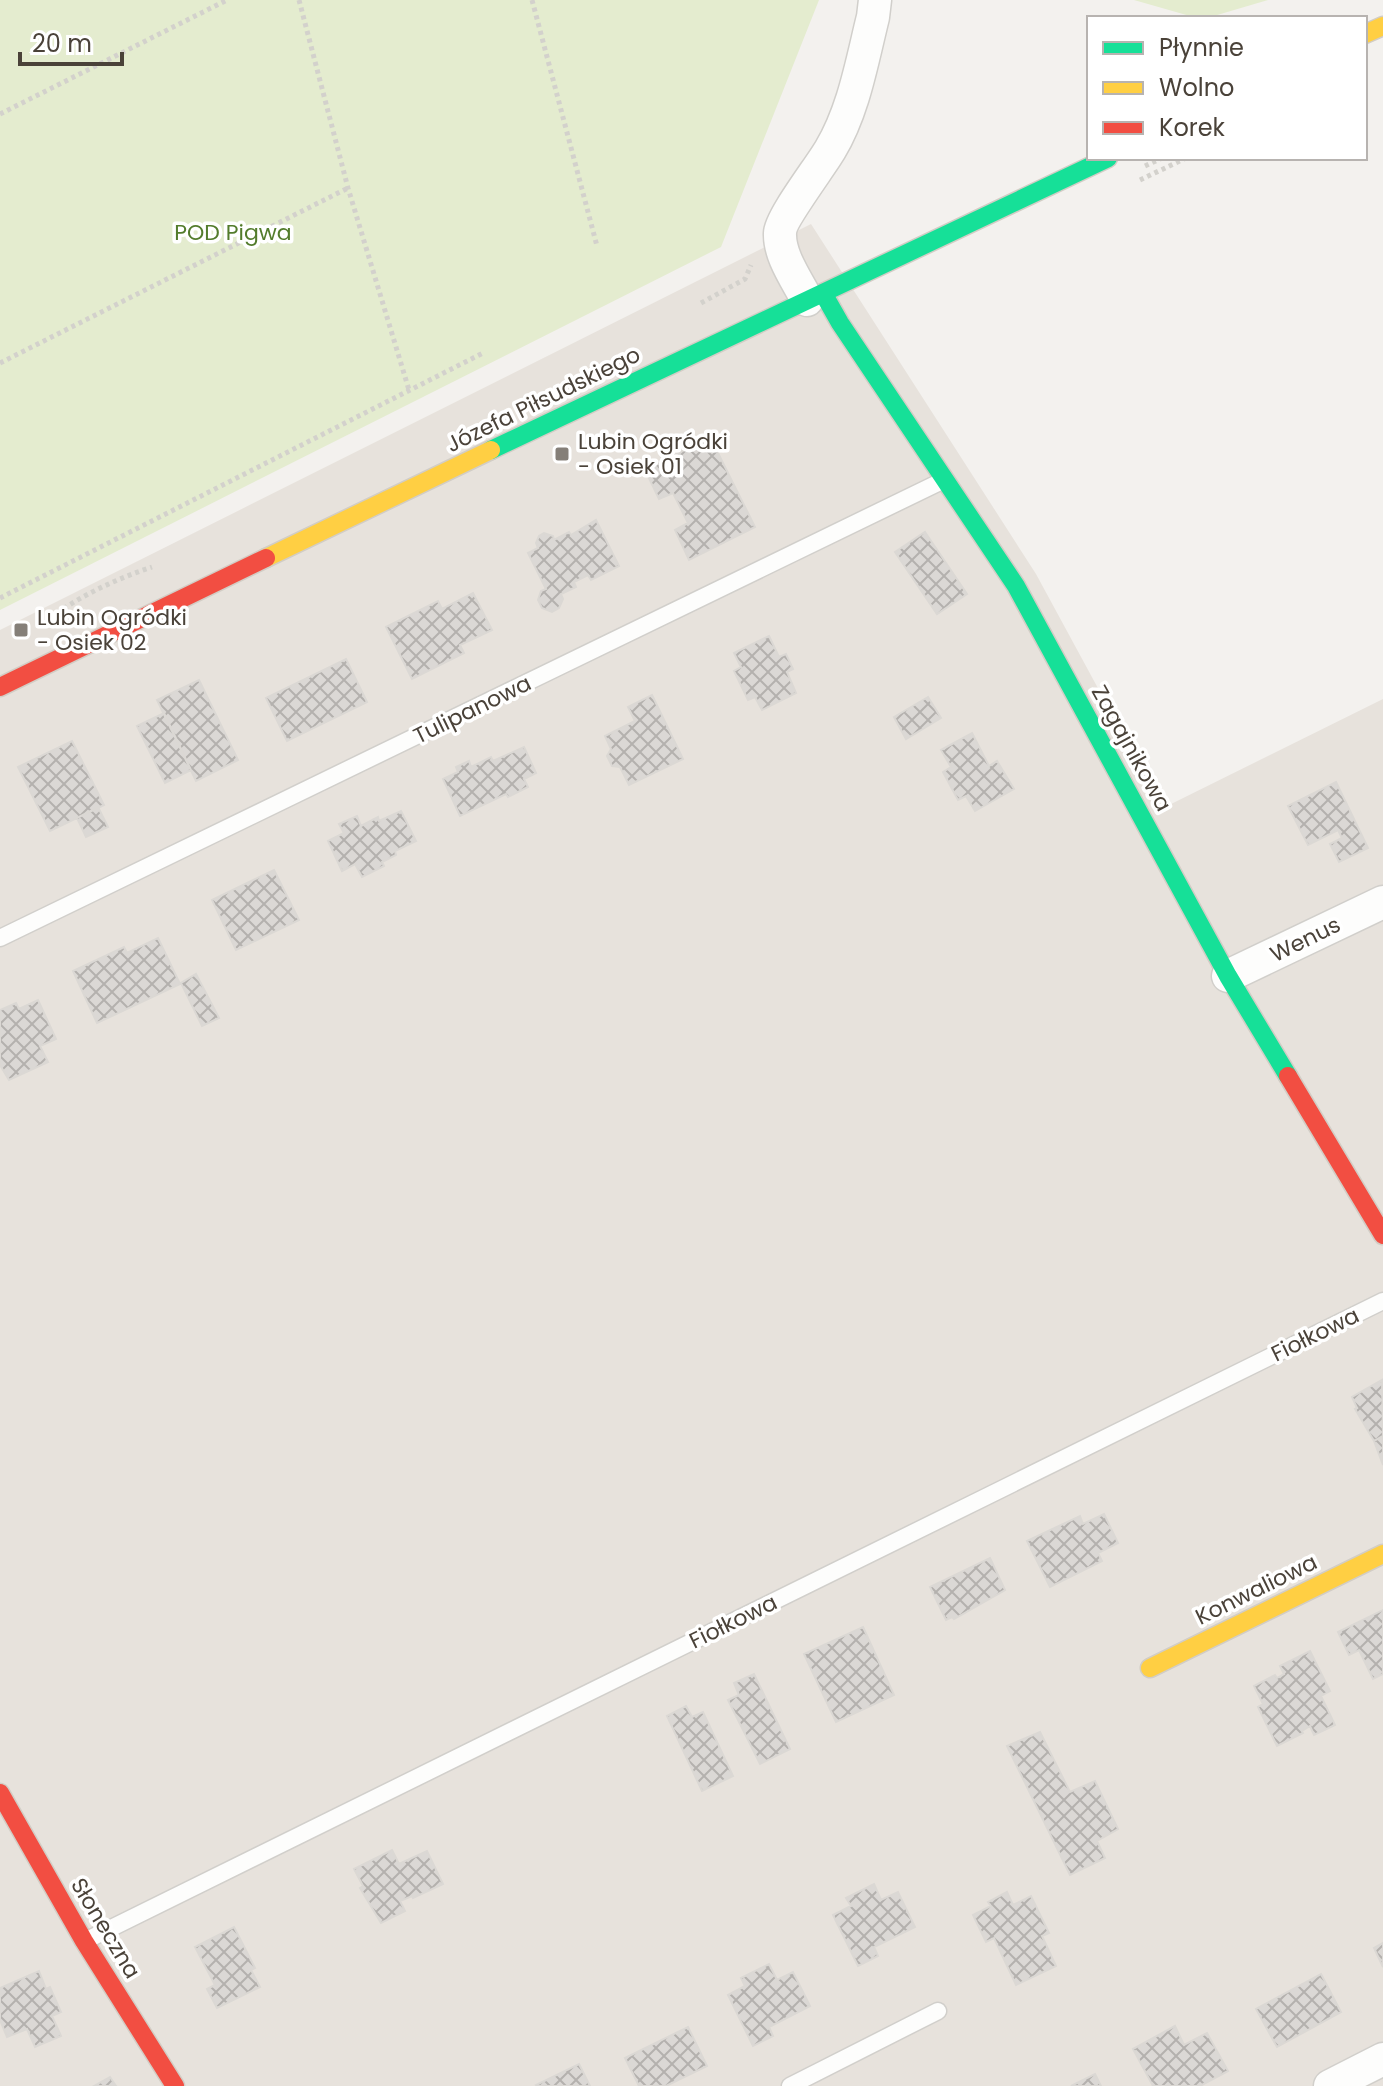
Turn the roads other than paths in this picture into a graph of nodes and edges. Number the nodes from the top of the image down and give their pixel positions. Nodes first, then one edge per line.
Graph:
1 (875, 0) edge
2 (1104, 160) edge
3 (815, 297) junction
4 (944, 480) junction
5 (0, 687) edge
6 (1383, 902) edge
7 (0, 938) edge
8 (1228, 976) junction
9 (1383, 1235) edge
10 (1383, 1301) edge
11 (1383, 1554) edge
12 (1150, 1668) dead end
13 (0, 1793) edge
14 (84, 1941) junction
15 (938, 2011) dead end
16 (1383, 2059) edge
17 (175, 2086) edge
18 (790, 2086) edge
19 (1330, 2086) edge

1 - 3 street
2 - 3 street, Józefa Piłsudskiego
3 - 4 street, Zagajnikowa
3 - 5 street, Józefa Piłsudskiego
4 - 7 lane, Tulipanowa
4 - 8 street, Zagajnikowa
6 - 8 street, Wenus
8 - 9 street, Zagajnikowa
10 - 14 lane, Fiołkowa
11 - 12 street, Konwaliowa
13 - 14 street, Słoneczna
14 - 17 street, Słoneczna
15 - 18 lane
16 - 19 street

